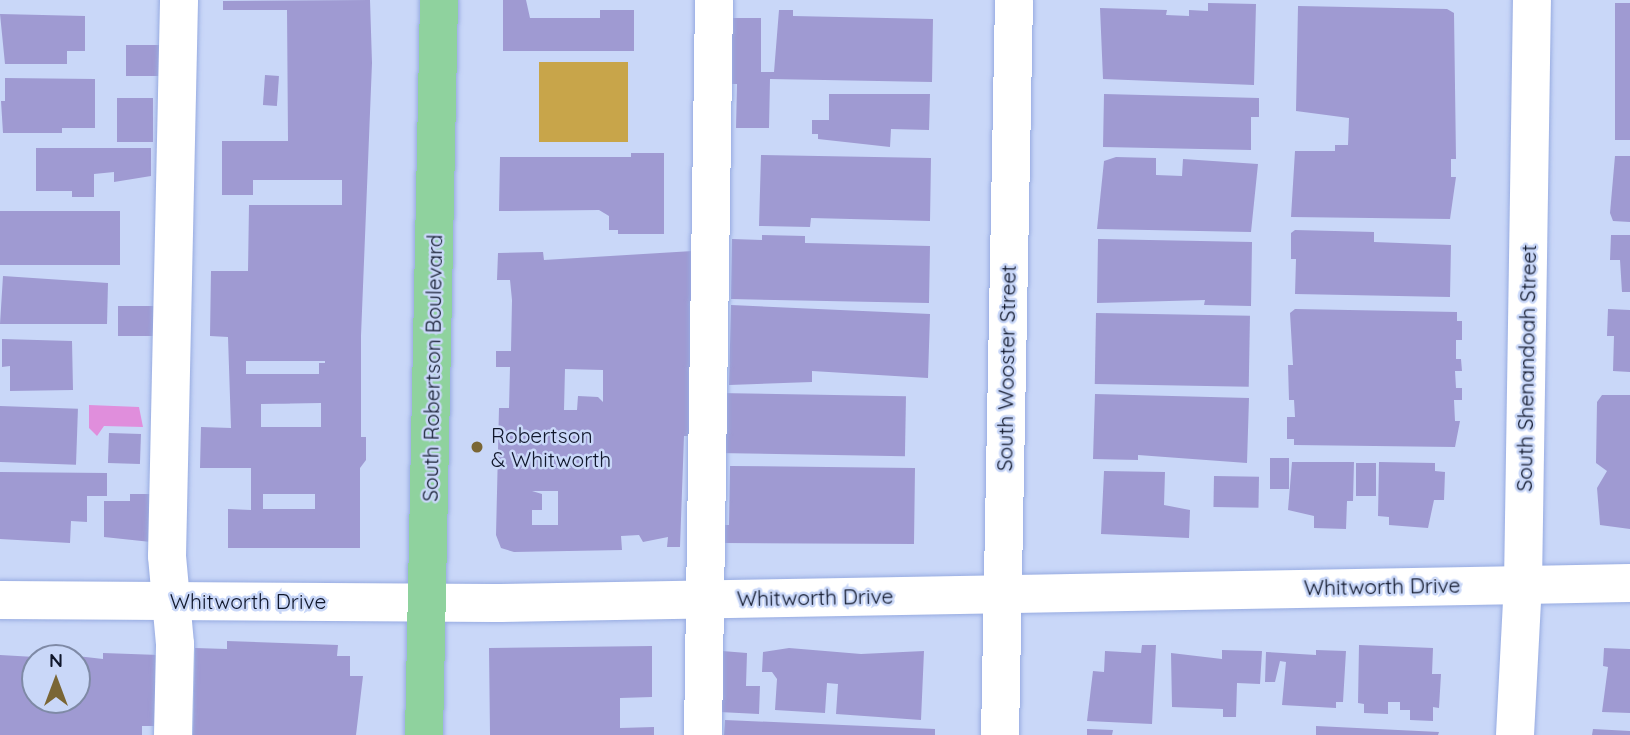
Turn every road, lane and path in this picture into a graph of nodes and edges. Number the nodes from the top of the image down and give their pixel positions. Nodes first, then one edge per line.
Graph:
1 (179, 0) edge
2 (439, 0) edge
3 (714, 0) edge
4 (1014, 0) edge
5 (1532, 0) edge
6 (1630, 583) edge
7 (1523, 584) junction
8 (1003, 594) junction
9 (707, 599) junction
10 (0, 600) edge
11 (170, 601) junction
12 (428, 601) junction
13 (173, 735) edge
14 (424, 735) edge
15 (703, 735) edge
16 (1000, 735) edge
17 (1516, 735) edge

1 - 11 street
2 - 12 main road, South Robertson Boulevard
3 - 9 street
4 - 8 street, South Wooster Street
5 - 7 street, South Shenandoah Street
6 - 7 street, Whitworth Drive
7 - 8 street, Whitworth Drive
7 - 17 street, South Shenandoah Street
8 - 9 street, Whitworth Drive
8 - 16 street, South Wooster Street
9 - 12 street, Whitworth Drive
9 - 15 street
10 - 11 street, Whitworth Drive
11 - 12 street, Whitworth Drive
11 - 13 street
12 - 14 main road, South Robertson Boulevard

